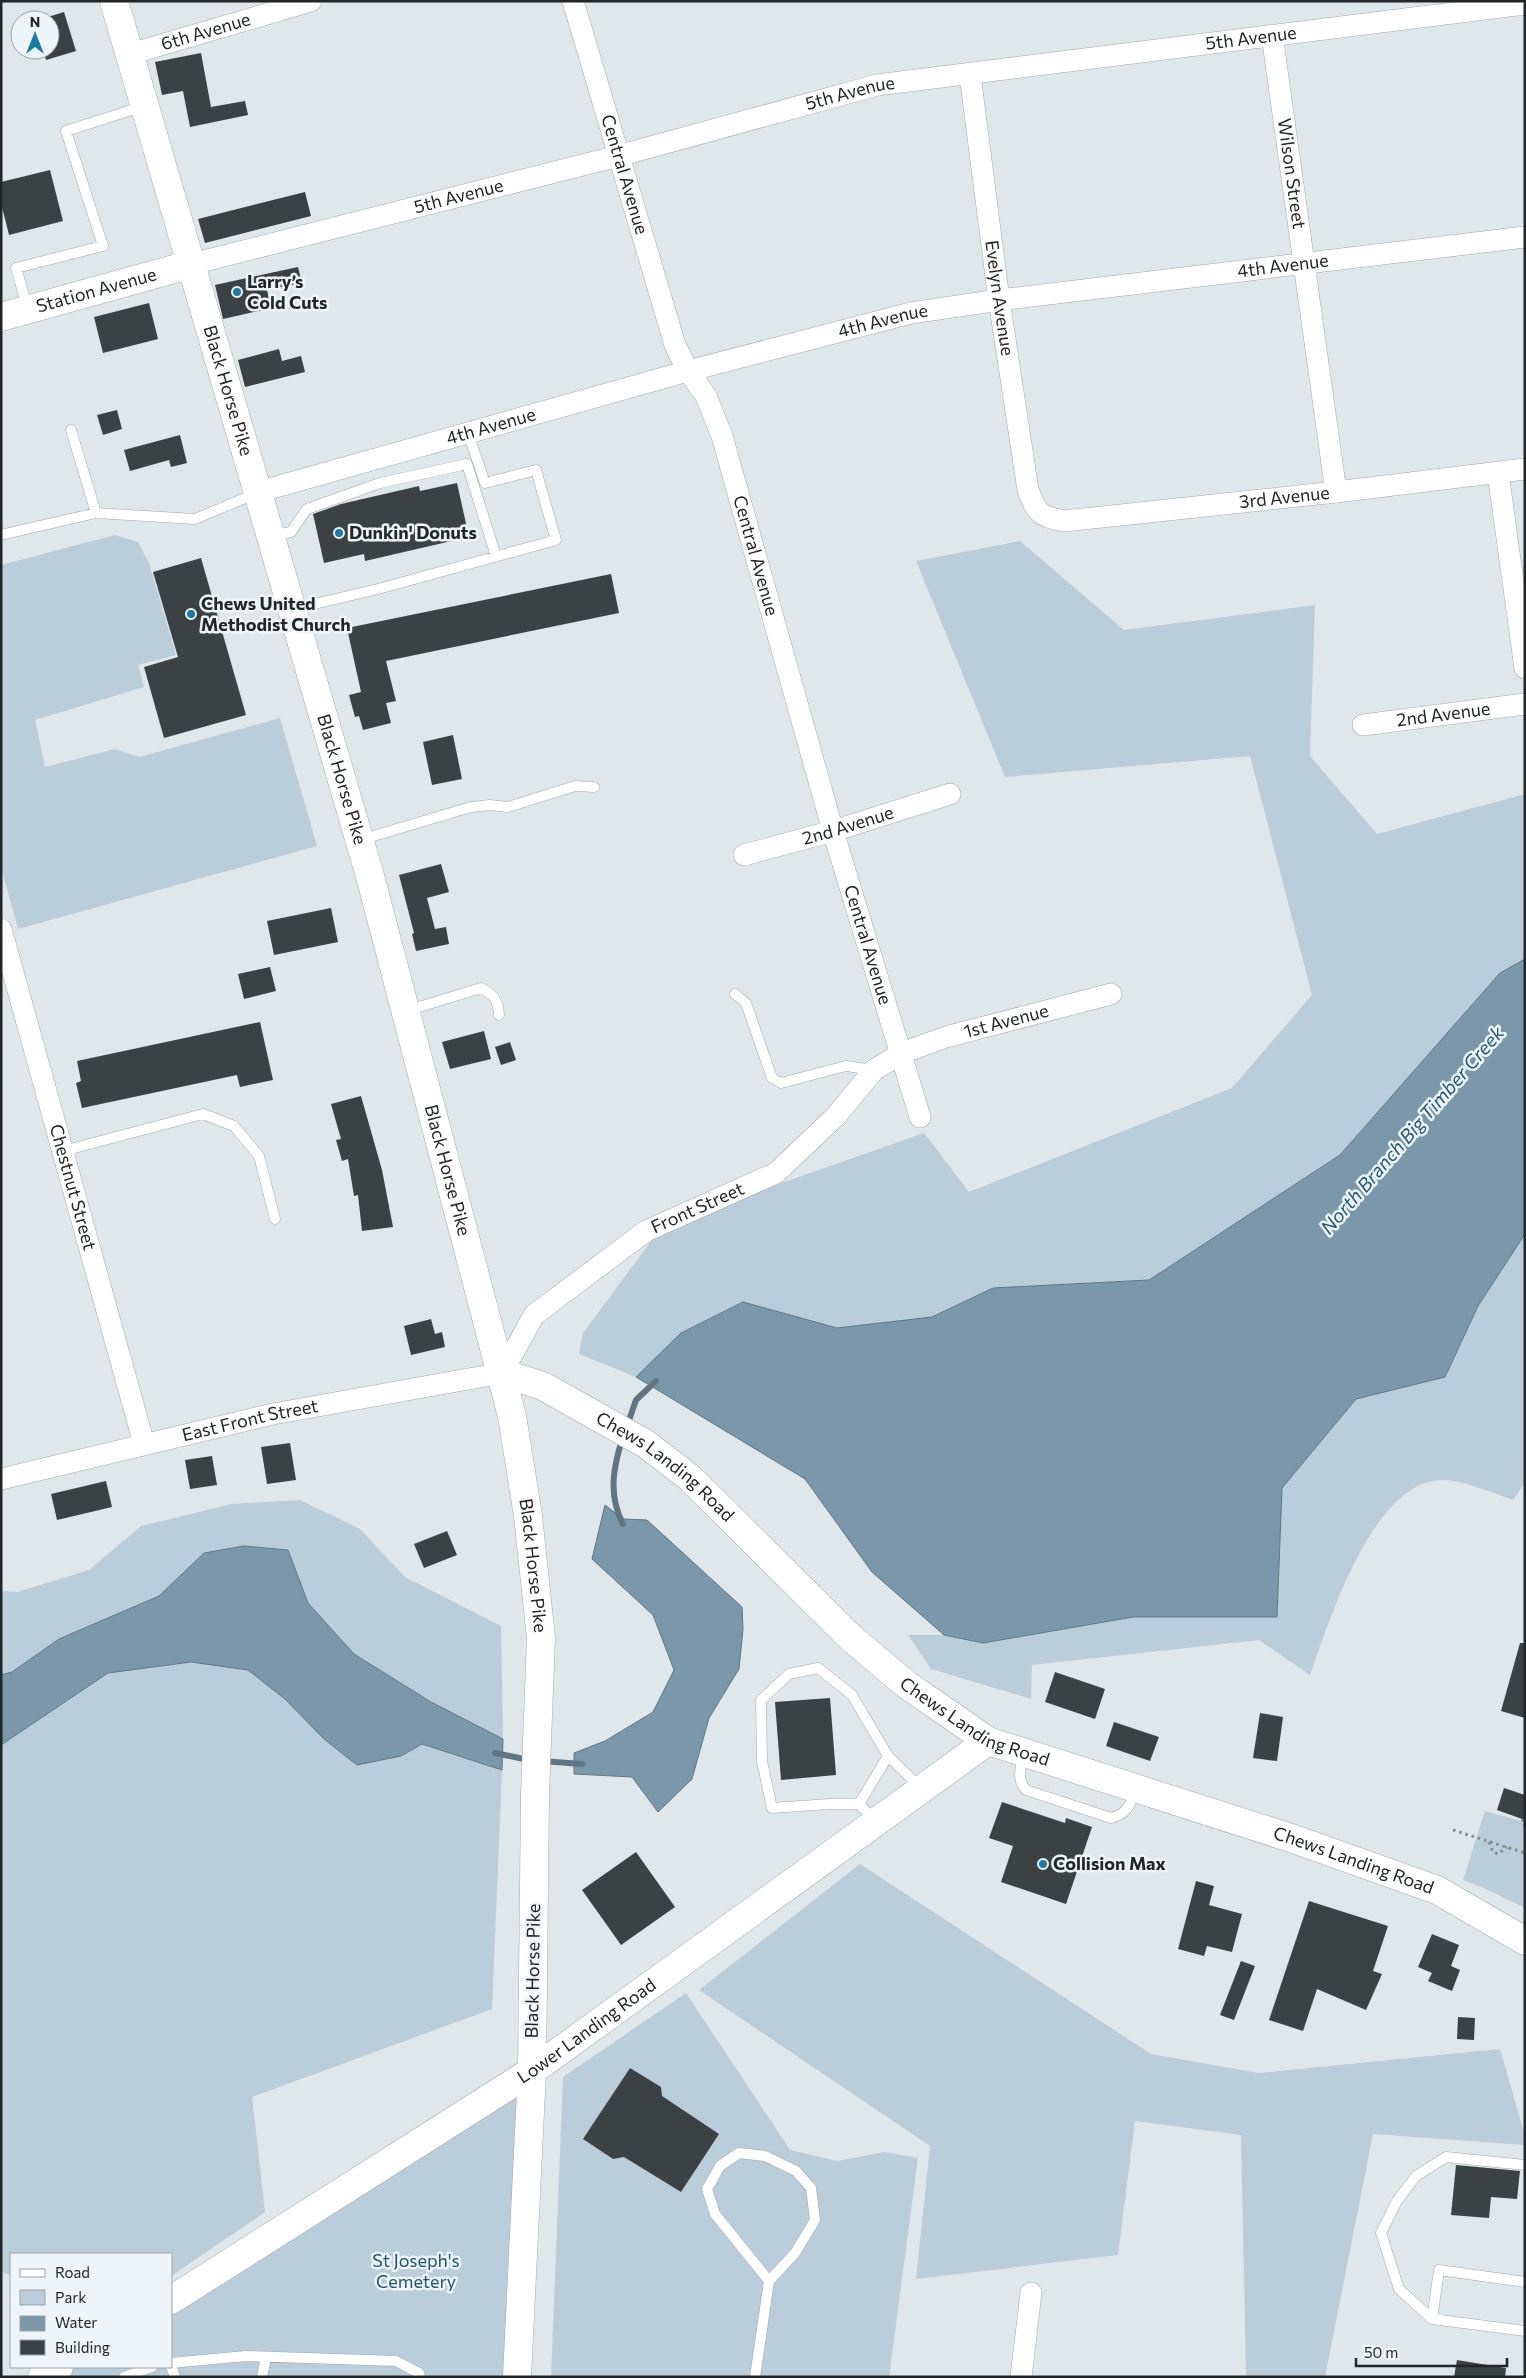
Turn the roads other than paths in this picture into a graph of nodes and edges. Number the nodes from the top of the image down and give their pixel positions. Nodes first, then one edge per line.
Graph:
1 (114, 1) edge
2 (311, 1) edge
3 (573, 1) edge
4 (1525, 4) edge
5 (1272, 35) junction
6 (130, 54) junction
7 (970, 75) junction
8 (145, 105) junction
9 (618, 156) junction
10 (1525, 237) edge
11 (1303, 263) junction
12 (192, 264) junction
13 (998, 300) junction
14 (28, 310) junction
15 (1, 317) edge
16 (688, 371) junction
17 (71, 430) dead end
18 (468, 433) junction
19 (1525, 469) edge
20 (1498, 473) junction
21 (480, 484) junction
22 (258, 492) junction
23 (1336, 492) junction
24 (96, 513) junction
25 (1044, 517) joint
26 (1, 535) edge
27 (271, 536) junction
28 (496, 556) junction
29 (292, 609) junction
30 (1525, 668) edge
31 (1525, 704) edge
32 (1363, 725) dead end
33 (594, 787) dead end
34 (950, 794) dead end
35 (833, 831) junction
36 (359, 840) junction
37 (744, 855) dead end
38 (1, 929) edge
39 (735, 994) dead end
40 (1111, 994) dead end
41 (405, 1011) junction
42 (498, 1015) dead end
43 (902, 1053) junction
44 (874, 1070) junction
45 (920, 1117) dead end
46 (63, 1152) junction
47 (275, 1219) dead end
48 (502, 1372) junction
49 (144, 1444) junction
50 (1, 1479) edge
51 (988, 1741) junction
52 (1024, 1752) junction
53 (888, 1756) junction
54 (1137, 1787) junction
55 (922, 1789) junction
56 (868, 1813) junction
57 (1525, 1941) edge
58 (532, 2071) junction
59 (1525, 2165) edge
60 (769, 2281) junction
61 (1525, 2282) edge
62 (1031, 2293) dead end
63 (172, 2299) edge
64 (1432, 2319) junction
65 (1525, 2331) edge
66 (266, 2357) junction
67 (172, 2364) edge
68 (57, 2368) edge
69 (149, 2368) edge
70 (42, 2377) edge
71 (124, 2377) edge
72 (262, 2377) edge
73 (420, 2377) edge
74 (517, 2377) edge
75 (756, 2377) edge
76 (1021, 2377) edge

1 - 6 main road, Black Horse Pike
2 - 6 street, 6th Avenue
3 - 9 street, Central Avenue
4 - 5 street, 5th Avenue
5 - 7 street, 5th Avenue
5 - 11 street, Wilson Street
6 - 8 main road, Black Horse Pike
7 - 9 street, 5th Avenue
7 - 13 street, Evelyn Avenue
8 - 12 main road, Black Horse Pike
8 - 14 lane
9 - 12 street, 5th Avenue
9 - 16 street, Central Avenue
10 - 11 street, 4th Avenue
11 - 13 street, 4th Avenue
11 - 23 street, Wilson Street
12 - 14 main road, Station Avenue
12 - 22 main road, Black Horse Pike
13 - 16 street, 4th Avenue
13 - 25 street, Evelyn Avenue
14 - 15 main road, Station Avenue
16 - 18 street, 4th Avenue
16 - 35 street, Central Avenue
17 - 24 lane
18 - 21 lane
18 - 22 street, 4th Avenue
19 - 20 street, 3rd Avenue
20 - 23 street, 3rd Avenue
20 - 30 street
21 - 27 lane
21 - 28 lane
21 - 28 lane
22 - 24 lane
22 - 27 main road, Black Horse Pike
23 - 25 street, 3rd Avenue
24 - 26 lane
27 - 29 main road, Black Horse Pike
28 - 29 lane
29 - 36 main road, Black Horse Pike
31 - 32 street, 2nd Avenue
33 - 36 lane
34 - 35 street, 2nd Avenue
35 - 37 street, 2nd Avenue
35 - 43 street, Central Avenue
36 - 41 main road, Black Horse Pike
38 - 46 street, Chestnut Street
39 - 44 lane
40 - 43 street, 1st Avenue
41 - 42 lane
41 - 48 main road, Black Horse Pike
43 - 44 street, Front Street
43 - 45 street, Central Avenue
44 - 48 street, Front Street
46 - 47 lane
46 - 49 street, Chestnut Street
48 - 49 street, East Front Street
48 - 51 main road, Chews Landing Road
48 - 58 main road, Black Horse Pike
49 - 50 street, East Front Street
51 - 52 main road, Chews Landing Road
51 - 55 main road, Lower Landing Road
52 - 54 main road, Chews Landing Road
52 - 54 lane
53 - 55 lane
53 - 56 lane
53 - 56 lane
54 - 57 main road, Chews Landing Road
55 - 56 main road, Lower Landing Road
56 - 58 main road, Lower Landing Road
58 - 63 main road, Lower Landing Road
58 - 74 main road, Black Horse Pike
59 - 64 lane
60 - 60 lane
60 - 75 lane
61 - 64 lane
62 - 76 street
64 - 65 lane
66 - 67 lane
66 - 72 lane
66 - 73 lane
68 - 70 main road
69 - 71 lane

